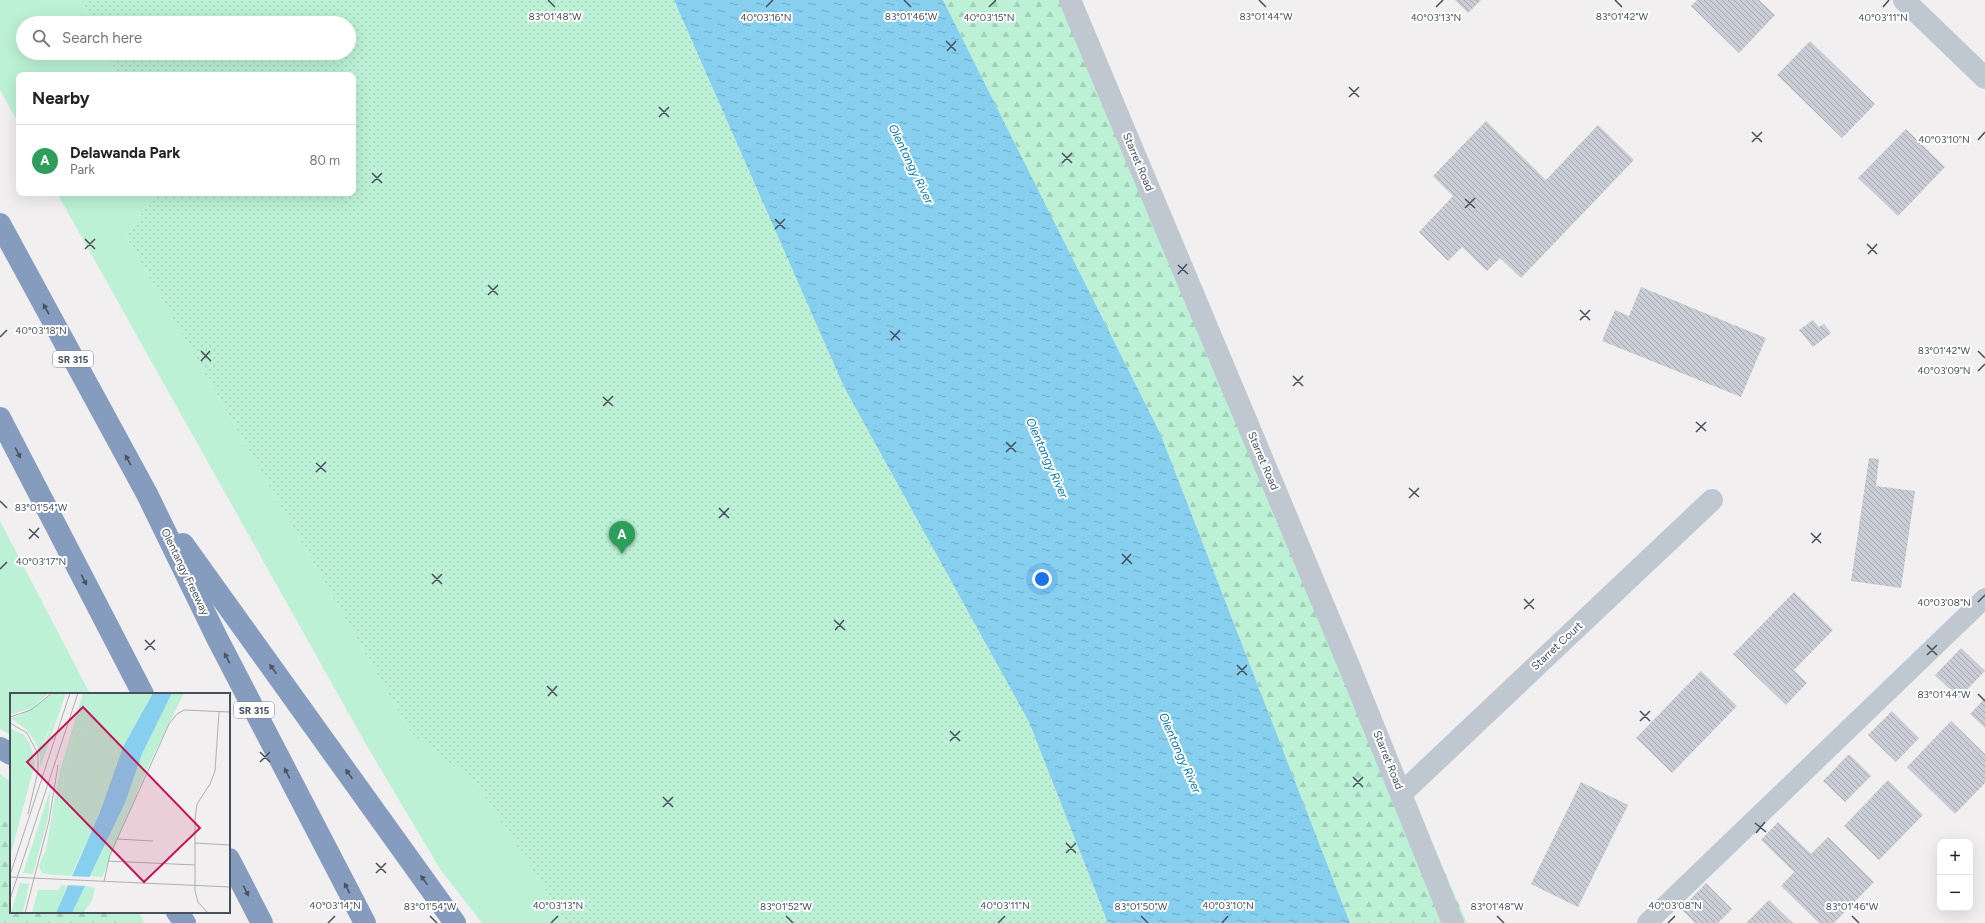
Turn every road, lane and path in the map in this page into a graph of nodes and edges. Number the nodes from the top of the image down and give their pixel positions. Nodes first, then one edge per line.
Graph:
1 (1070, 0) edge
2 (1904, 0) edge
3 (1985, 78) edge
4 (0, 224) edge
5 (0, 418) edge
6 (147, 494) junction
7 (1712, 500) dead end
8 (1985, 598) edge
9 (142, 693) edge
10 (0, 748) edge
11 (10, 753) edge
12 (1402, 793) junction
13 (230, 861) edge
14 (178, 913) edge
15 (185, 923) edge
16 (262, 923) edge
17 (365, 923) edge
18 (455, 923) edge
19 (1453, 923) edge
20 (1647, 923) edge

1 - 12 street, Starret Road
2 - 3 street
6 -> 4 highway, Olentangy Freeway / SR 315
5 -> 9 highway
17 -> 6 highway, Olentangy Freeway / SR 315
18 -> 6 highway
7 - 12 street, Starret Court
8 - 20 lane
10 - 11 highway
12 - 19 street, Starret Road
13 -> 16 highway
14 - 15 highway

